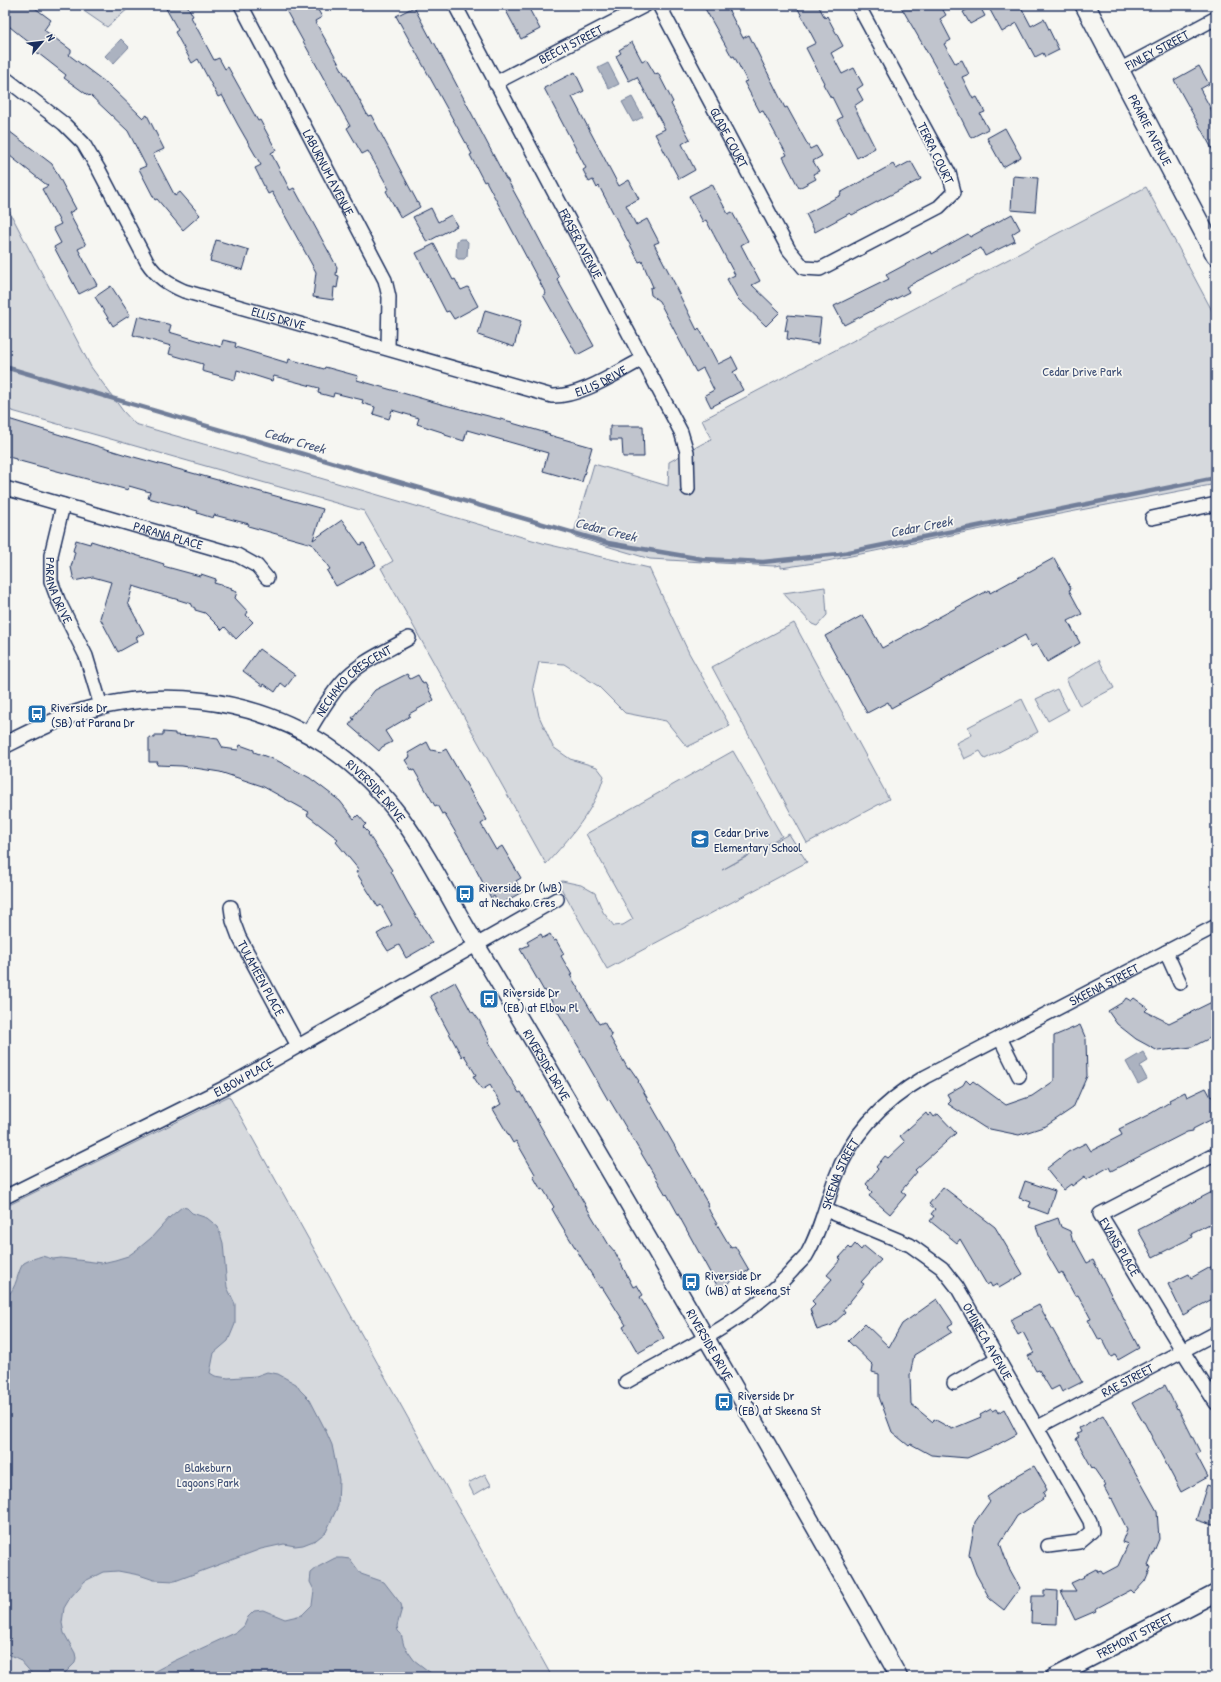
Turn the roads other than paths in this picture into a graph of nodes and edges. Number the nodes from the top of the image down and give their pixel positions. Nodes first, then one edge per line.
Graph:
1 (241, 5) edge
2 (455, 5) edge
3 (646, 5) edge
4 (658, 5) edge
5 (858, 5) edge
6 (1085, 5) edge
7 (1216, 18) edge
8 (1119, 70) junction
9 (5, 78) edge
10 (496, 83) junction
11 (1214, 246) edge
12 (804, 268) joint
13 (388, 348) junction
14 (643, 359) junction
15 (5, 488) edge
16 (688, 489) dead end
17 (1216, 504) edge
18 (63, 505) junction
19 (1152, 518) dead end
20 (267, 578) dead end
21 (409, 638) dead end
22 (101, 706) junction
23 (307, 734) junction
24 (5, 745) edge
25 (557, 899) dead end
26 (231, 907) dead end
27 (1216, 926) edge
28 (476, 944) junction
29 (1166, 952) junction
30 (1180, 983) dead end
31 (1000, 1038) junction
32 (298, 1046) junction
33 (1019, 1076) dead end
34 (1216, 1154) edge
35 (5, 1197) edge
36 (826, 1210) junction
37 (1216, 1333) edge
38 (707, 1337) junction
39 (1182, 1351) junction
40 (998, 1358) junction
41 (626, 1382) dead end
42 (954, 1383) dead end
43 (1216, 1403) edge
44 (1038, 1427) junction
45 (1048, 1546) dead end
46 (1216, 1593) edge
47 (899, 1677) edge
48 (1054, 1677) edge

1 - 13 street, LABURNUM AVENUE
2 - 10 street, FRASER AVENUE
3 - 10 street, BEECH STREET
4 - 12 street, GLADE COURT
5 - 12 street, TERRA COURT
6 - 8 main road, PRAIRIE AVENUE
7 - 8 street, FINLEY STREET
8 - 11 main road, PRAIRIE AVENUE
9 - 13 street, ELLIS DRIVE
10 - 14 street, FRASER AVENUE
13 - 14 street, ELLIS DRIVE
14 - 16 street, FRASER AVENUE
15 - 18 street
17 - 19 street
18 - 20 street, PARANA PLACE
18 - 22 street, PARANA DRIVE
21 - 23 street, NECHAKO CRESCENT
22 - 23 street, RIVERSIDE DRIVE
22 - 24 street, RIVERSIDE DRIVE
23 - 28 street, RIVERSIDE DRIVE
25 - 28 street
26 - 32 street, TULAMEEN PLACE
27 - 29 street, SKEENA STREET
28 - 32 street, ELBOW PLACE
28 - 38 street, RIVERSIDE DRIVE
29 - 30 street
29 - 31 street, SKEENA STREET
31 - 33 street
31 - 36 street, SKEENA STREET
32 - 35 street, ELBOW PLACE
34 - 39 street, EVANS PLACE
36 - 38 street, SKEENA STREET
36 - 40 street, OMINECA AVENUE
37 - 39 street, RAE STREET
38 - 41 street, SKEENA STREET
38 - 47 street, RIVERSIDE DRIVE
39 - 43 street
39 - 44 street, RAE STREET
40 - 42 street
40 - 44 street, OMINECA AVENUE
44 - 45 street, OMINECA AVENUE
46 - 48 street, FREMONT STREET

